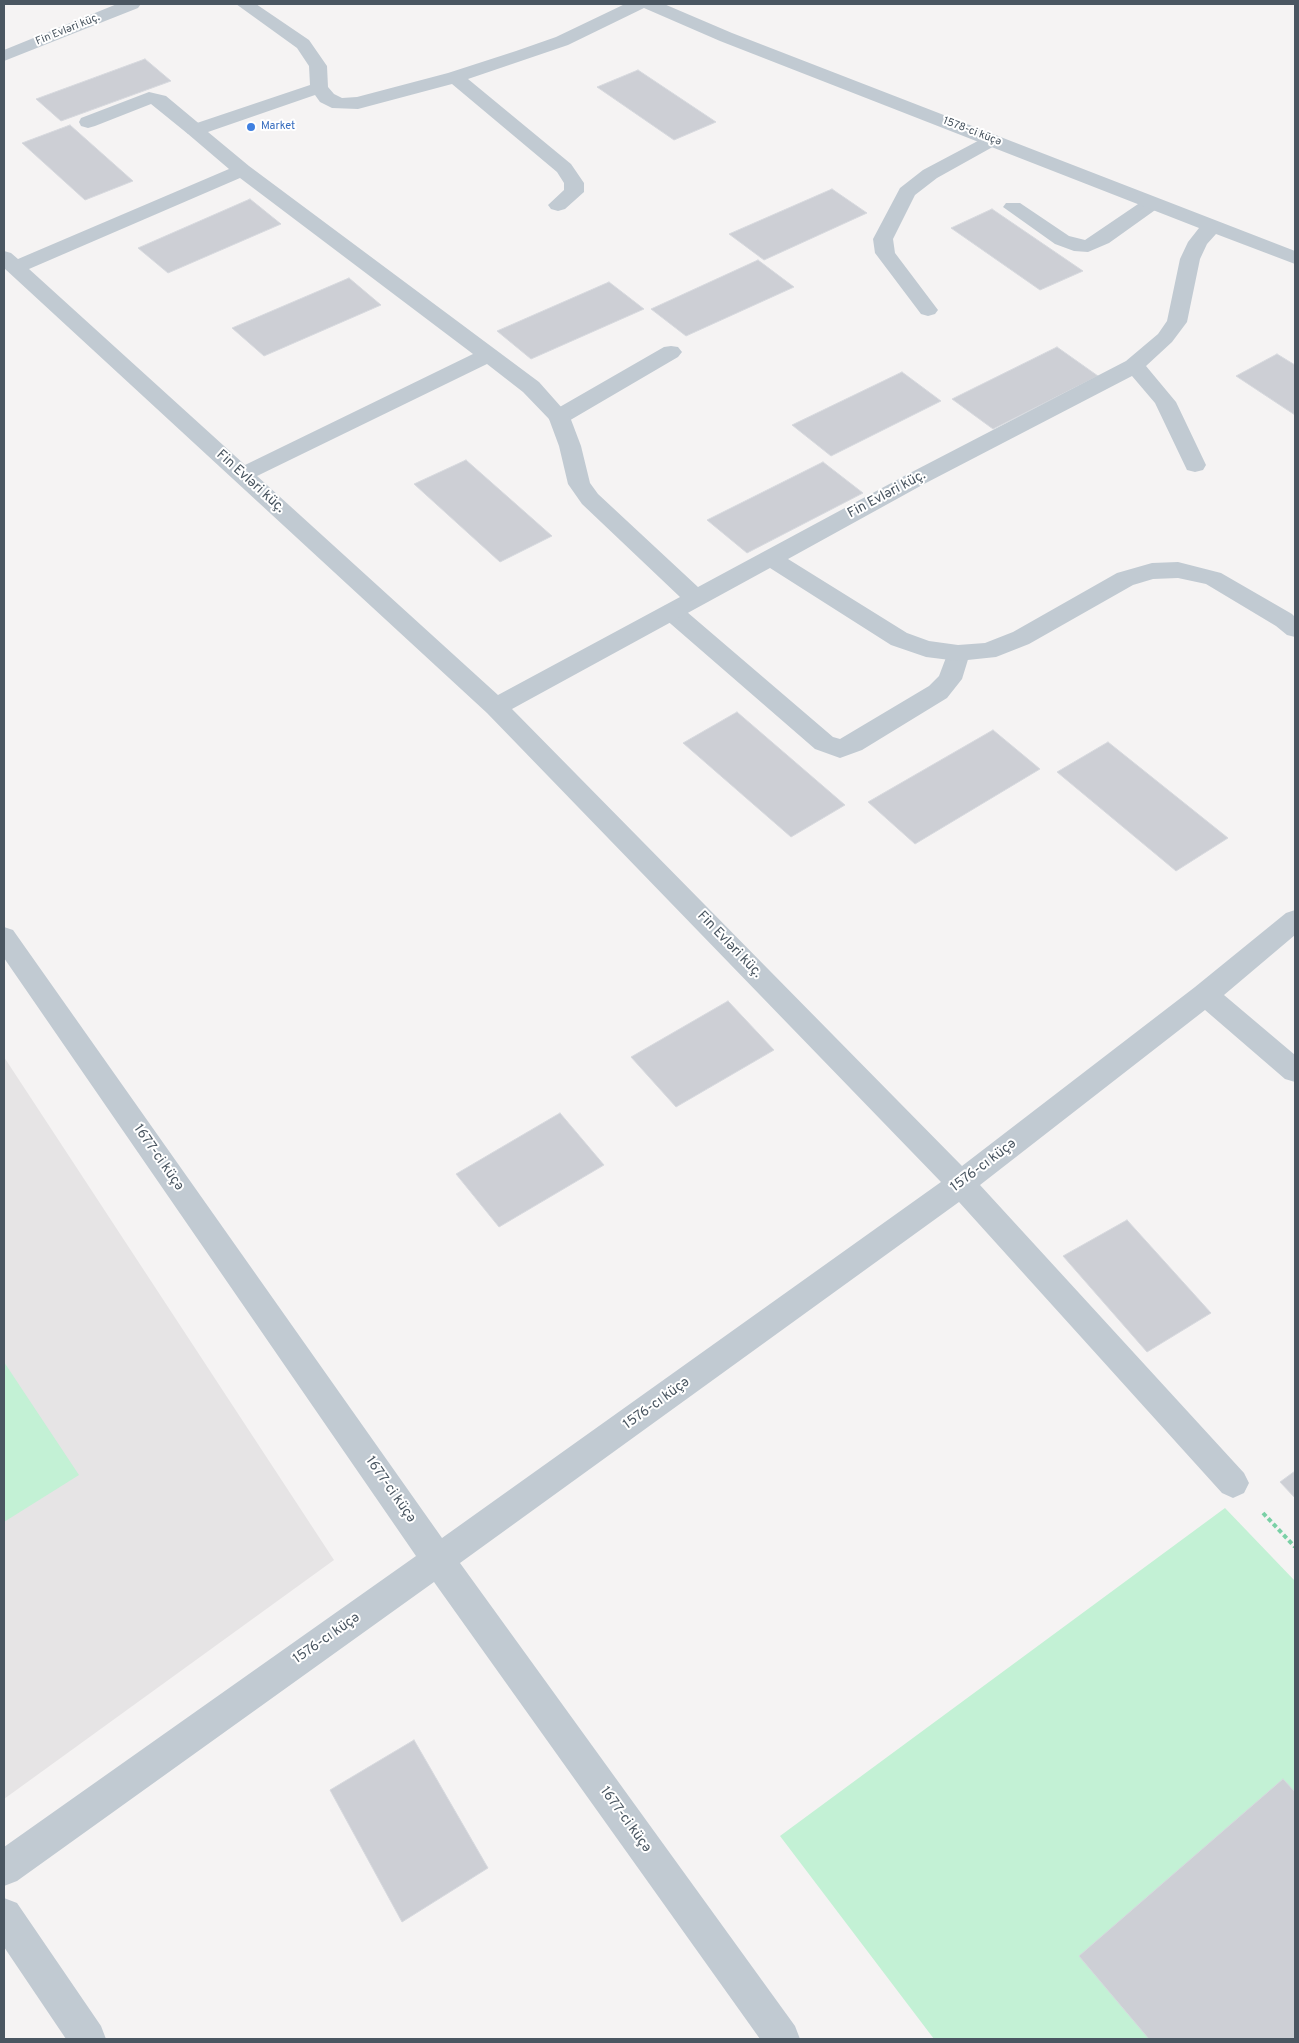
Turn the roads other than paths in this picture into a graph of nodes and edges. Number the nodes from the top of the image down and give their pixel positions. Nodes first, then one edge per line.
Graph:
1 (132, 4) edge
2 (245, 4) edge
3 (639, 4) edge
4 (649, 4) edge
5 (4, 56) edge
6 (456, 77) junction
7 (319, 88) junction
8 (88, 122) dead end
9 (195, 130) junction
10 (991, 140) junction
11 (242, 170) junction
12 (1151, 204) junction
13 (558, 205) dead end
14 (1013, 207) dead end
15 (1211, 227) junction
16 (1295, 258) edge
17 (9, 262) edge
18 (928, 310) dead end
19 (671, 352) dead end
20 (488, 355) junction
21 (1134, 366) junction
22 (559, 418) junction
23 (1195, 465) dead end
24 (242, 475) junction
25 (770, 558) junction
26 (696, 599) junction
27 (672, 612) junction
28 (1295, 629) edge
29 (958, 653) junction
30 (496, 707) junction
31 (1295, 920) edge
32 (4, 937) edge
33 (1205, 995) junction
34 (1295, 1070) edge
35 (961, 1184) junction
36 (1233, 1483) road end
37 (438, 1560) junction
38 (4, 1868) edge
39 (4, 1916) edge
40 (88, 2039) edge
41 (782, 2039) edge

1 - 5 street, Fin Evləri küç.
2 - 7 street
3 - 6 street
4 - 10 street, 1578-ci küçə
6 - 7 street
6 - 13 street
7 - 9 street
8 - 9 street
9 - 11 street
10 - 12 street, 1578-ci küçə
10 - 18 street
11 - 17 street
11 - 20 street
12 - 14 street
12 - 15 street, 1578-ci küçə
15 - 16 street, 1578-ci küçə
15 - 21 street, Fin Evləri küç.
17 - 24 street, Fin Evləri küç.
19 - 22 street
20 - 22 street
20 - 24 street
21 - 23 street
21 - 25 street, Fin Evləri küç.
22 - 26 street
24 - 30 street, Fin Evləri küç.
25 - 26 street, Fin Evləri küç.
25 - 29 street
26 - 27 street, Fin Evləri küç.
27 - 29 street
27 - 30 street, Fin Evləri küç.
28 - 29 street
30 - 35 street, Fin Evləri küç.
31 - 33 street, 1576-cı küçə
32 - 37 street, 1677-ci küçə
33 - 34 street
33 - 35 street, 1576-cı küçə
35 - 36 street, Fin Evləri küç.
35 - 37 street, 1576-cı küçə
37 - 38 street, 1576-cı küçə
37 - 41 street, 1677-ci küçə
39 - 40 street

